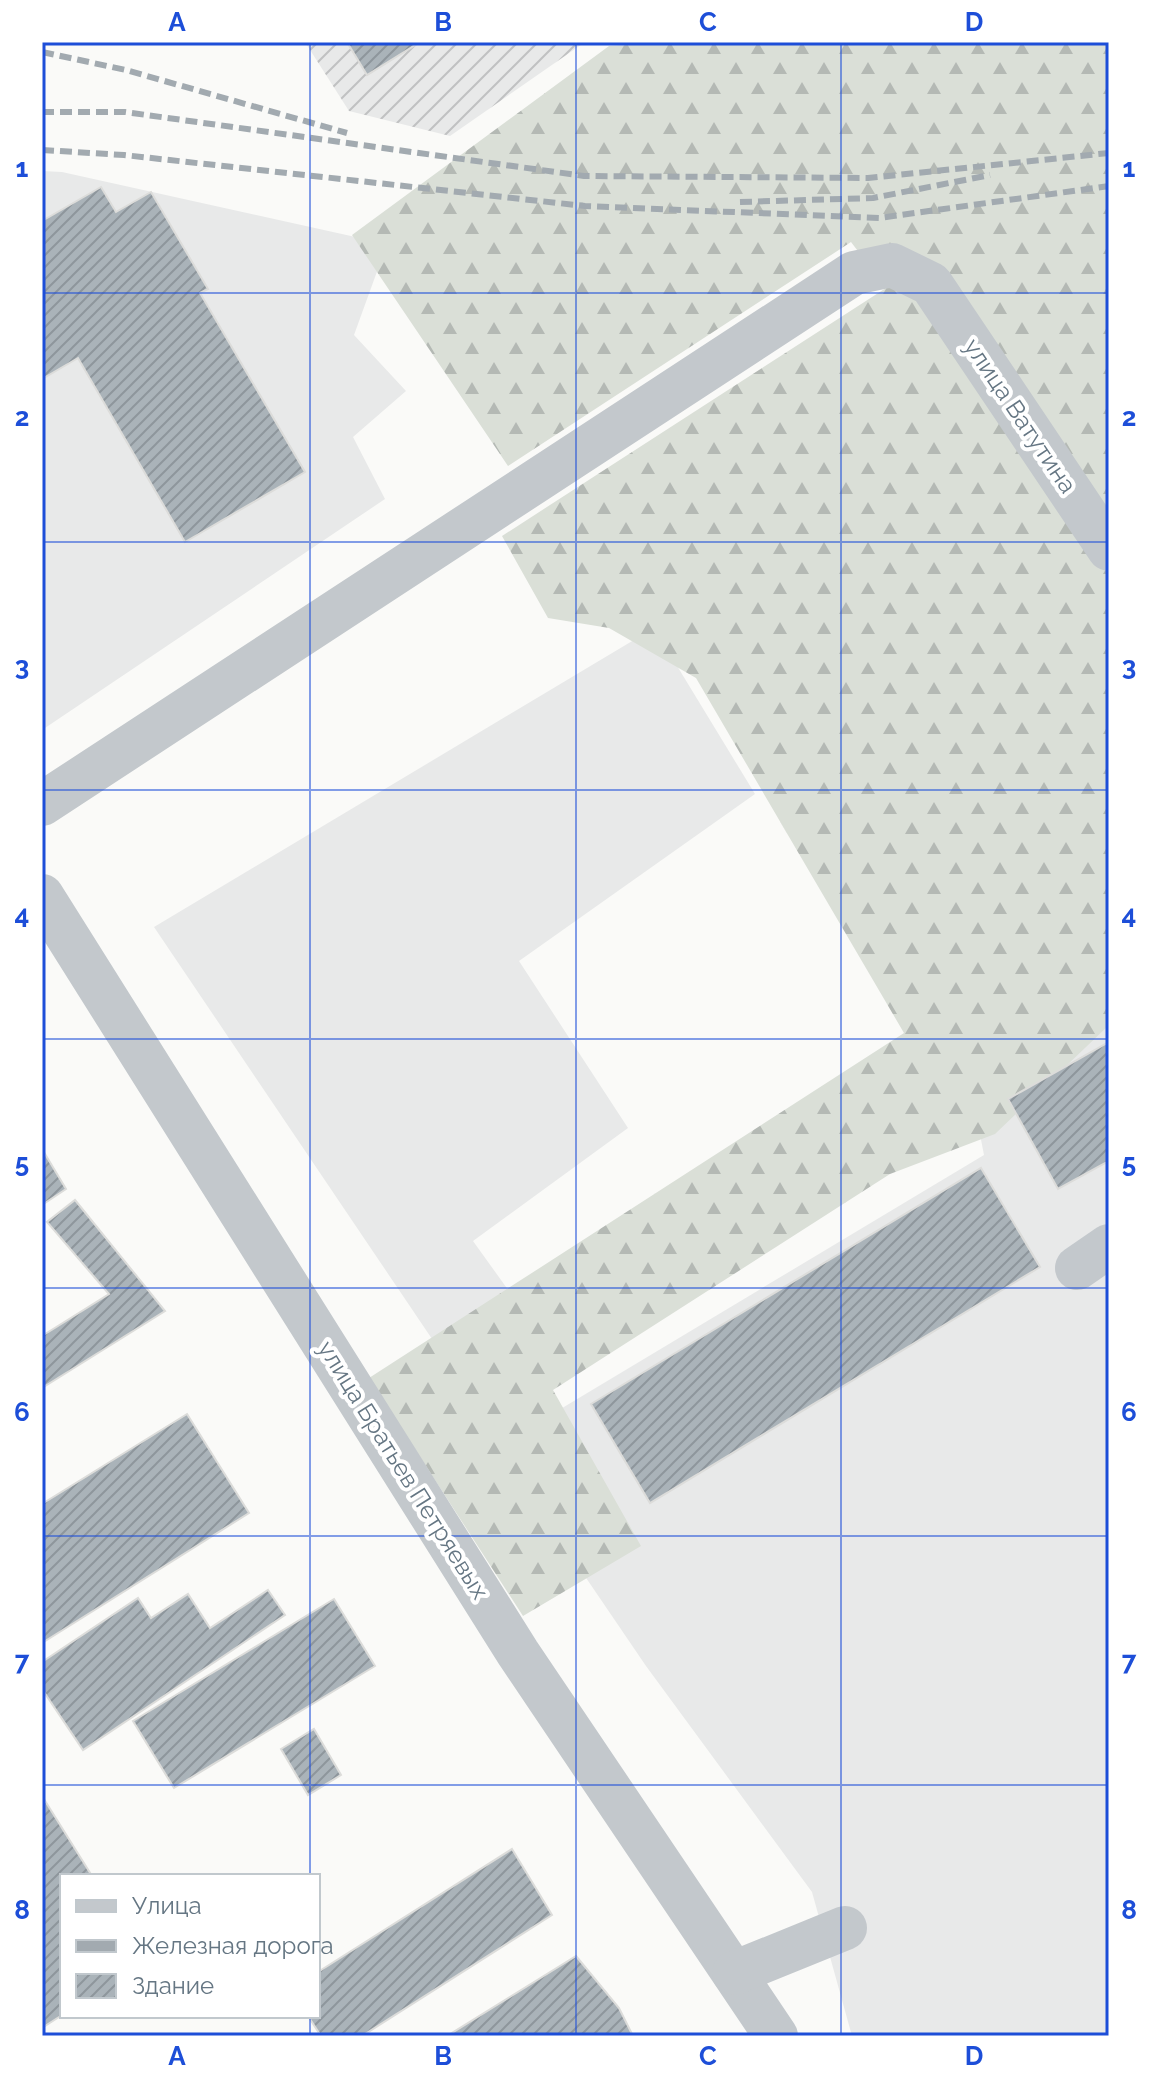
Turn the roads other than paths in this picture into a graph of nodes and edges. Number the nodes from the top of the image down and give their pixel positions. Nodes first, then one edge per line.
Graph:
1 (1109, 549) edge
2 (42, 804) edge
3 (42, 896) edge
4 (54, 942) edge
5 (845, 1928) dead end
6 (734, 1973) junction
7 (776, 2036) edge

1 - 2 street, улица Ватутина
3 - 4 street, улица Братьев Петряевых
4 - 6 street, улица Братьев Петряевых
5 - 6 street
6 - 7 street, улица Братьев Петряевых

